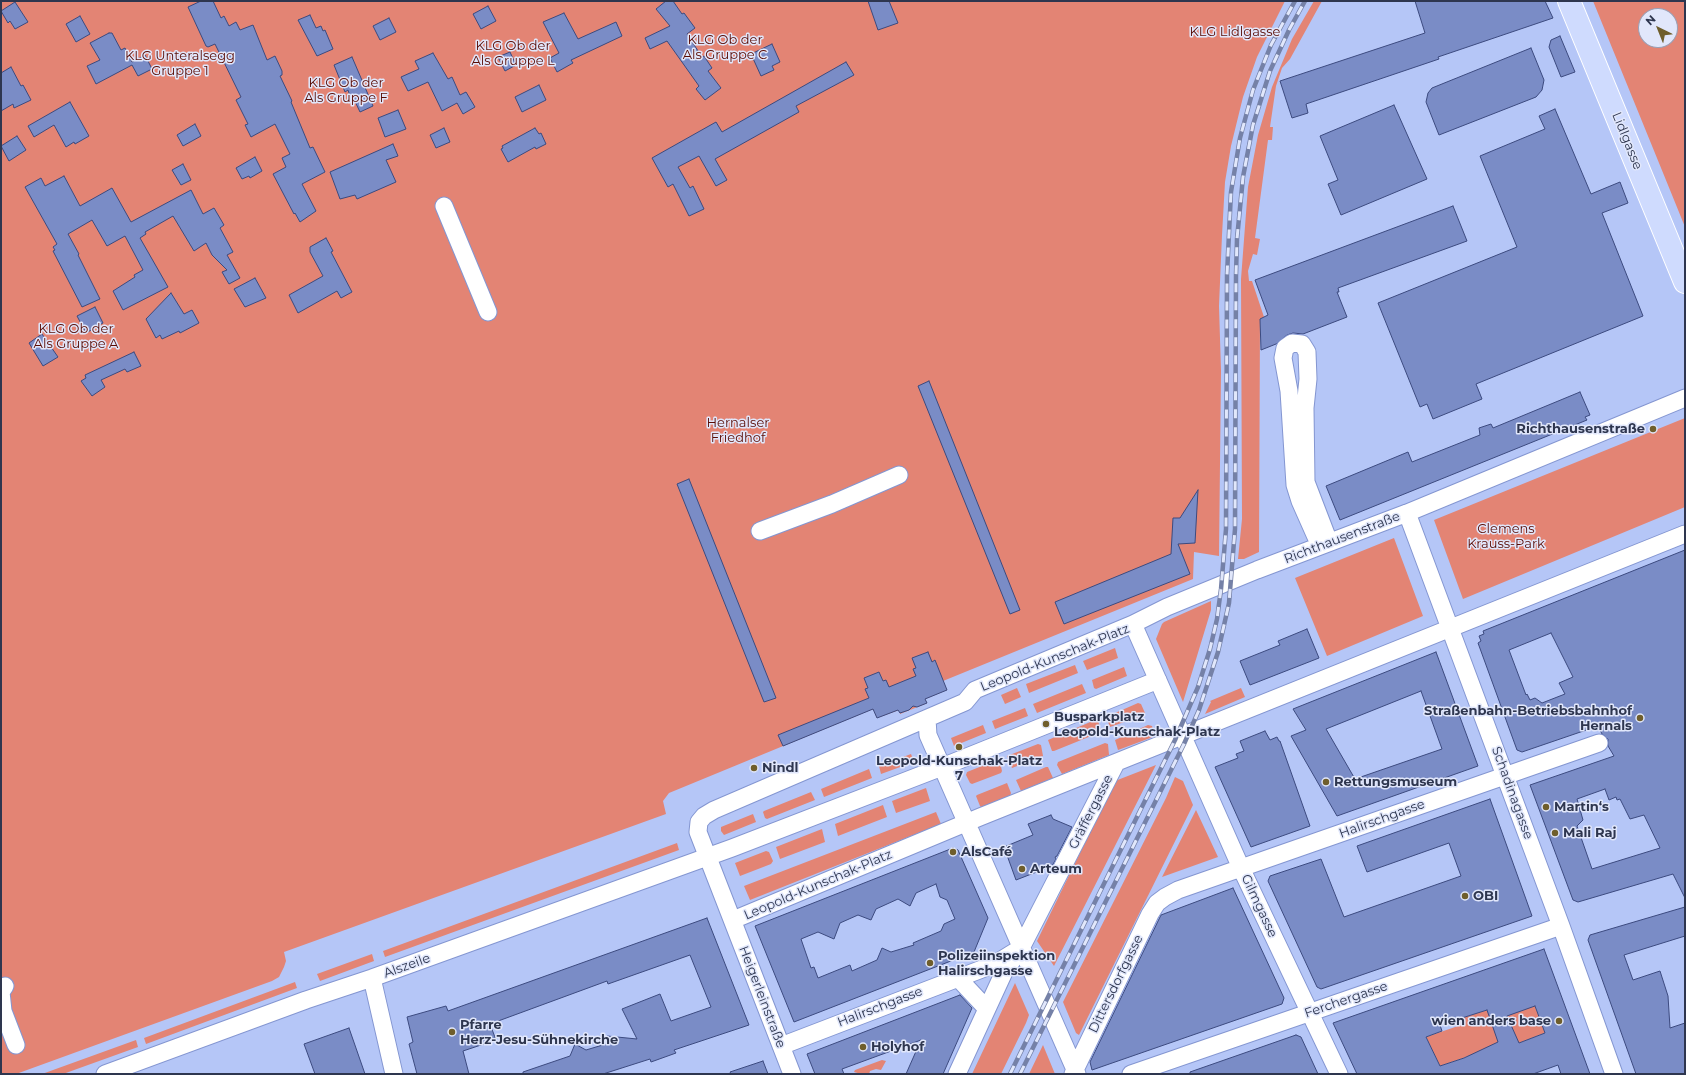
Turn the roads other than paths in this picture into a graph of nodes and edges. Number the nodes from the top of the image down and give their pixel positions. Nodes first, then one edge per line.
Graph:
1 (1569, 1) edge
2 (444, 206) dead end
3 (1685, 282) edge
4 (488, 312) dead end
5 (1685, 398) edge
6 (898, 475) dead end
7 (1407, 513) junction
8 (760, 531) dead end
9 (1685, 534) edge
10 (1324, 544) junction
11 (1133, 624) junction
12 (1450, 628) junction
13 (1158, 680) junction
14 (927, 719) junction
15 (1183, 736) junction
16 (1599, 743) dead end
17 (1116, 763) junction
18 (942, 767) junction
19 (1506, 775) junction
20 (966, 823) junction
21 (707, 857) junction
22 (1241, 868) junction
23 (1165, 897) joint
24 (732, 920) junction
25 (1561, 926) junction
26 (1021, 948) junction
27 (957, 977) junction
28 (372, 978) junction
29 (5, 986) dead end
30 (987, 1009) junction
31 (1310, 1012) junction
32 (16, 1045) dead end
33 (781, 1046) junction
34 (1075, 1072) edge
35 (105, 1074) edge
36 (394, 1074) edge
37 (792, 1074) edge
38 (957, 1074) edge
39 (1131, 1074) edge
40 (1339, 1074) edge
41 (1614, 1074) edge

1 - 3 main road, Lidlgasse
2 - 4 street
5 - 7 street, Richthausenstraße
6 - 8 street
7 - 10 street, Richthausenstraße
7 - 12 street, Schadinagasse
9 - 12 street
10 - 10 street
10 - 11 street, Richthausenstraße
11 - 13 street, Leopold-Kunschak-Platz
11 - 14 street, Leopold-Kunschak-Platz
12 - 15 street
12 - 19 street, Schadinagasse
13 - 15 street, Leopold-Kunschak-Platz
13 - 18 street
14 - 18 street
14 - 21 street, Leopold-Kunschak-Platz
15 - 17 street, Leopold-Kunschak-Platz
15 - 22 street, Gilmgasse
16 - 19 street, Halirschgasse
17 - 20 street, Leopold-Kunschak-Platz
17 - 26 street, Gräffergasse
18 - 20 street
18 - 21 street
19 - 22 street, Halirschgasse
19 - 25 street, Schadinagasse
20 - 24 street, Leopold-Kunschak-Platz
20 - 26 street
21 - 24 street, Leopold-Kunschak-Platz
21 - 28 street, Alszeile
22 - 23 street, Halirschgasse
22 - 31 street, Gilmgasse
23 - 34 street, Dittersdorfgasse
24 - 33 street, Heigerleinstraße
25 - 31 street, Ferchergasse
25 - 41 street, Schadinagasse
26 - 27 street, Halirschgasse
26 - 30 street, Gräffergasse
26 - 34 street
27 - 30 street
27 - 33 street, Halirschgasse
28 - 35 street, Alszeile
28 - 36 street
29 - 32 street
30 - 38 street, Gräffergasse
31 - 39 street, Ferchergasse
31 - 40 street, Gilmgasse
33 - 37 street, Heigerleinstraße

